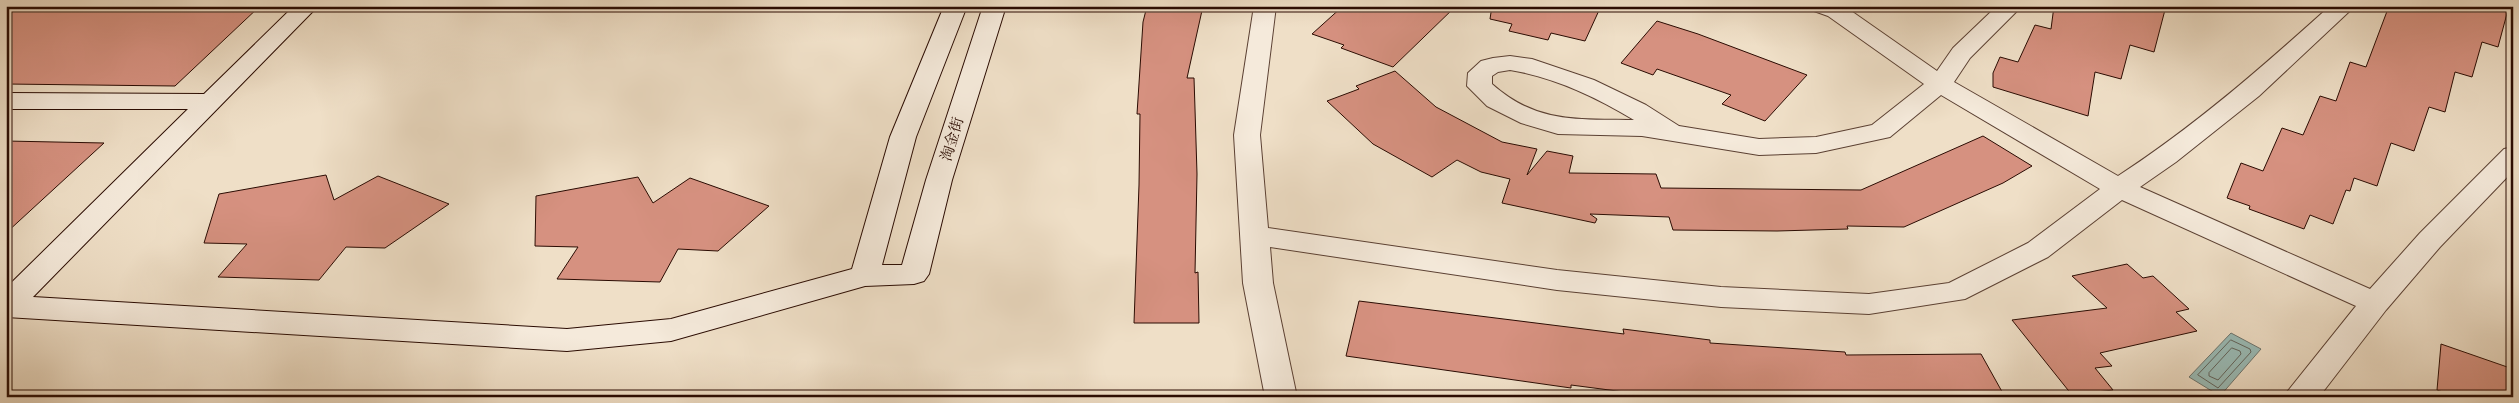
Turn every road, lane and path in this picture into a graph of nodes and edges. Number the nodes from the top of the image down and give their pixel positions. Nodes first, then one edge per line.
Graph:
1 (307, 6) edge
2 (956, 6) edge
3 (995, 6) edge
4 (1265, 6) edge
5 (1822, 6) edge
6 (2011, 6) edge
7 (2344, 6) edge
8 (1940, 84) junction
9 (6, 101) edge
10 (211, 102) junction
11 (1672, 133) junction
12 (2513, 155) edge
13 (2119, 188) junction
14 (1255, 235) junction
15 (865, 276) junction
16 (2375, 303) junction
17 (6, 306) edge
18 (1281, 397) edge
19 (2299, 397) edge

1 - 10 street
2 - 15 street
3 - 15 street, 淘金街
4 - 14 street
5 - 8 street
6 - 8 street
7 - 13 street
8 - 11 street
8 - 13 street
9 - 10 street
10 - 17 street
11 - 11 street
12 - 16 street
13 - 14 street
13 - 16 street
14 - 18 street
15 - 17 street
16 - 19 street

